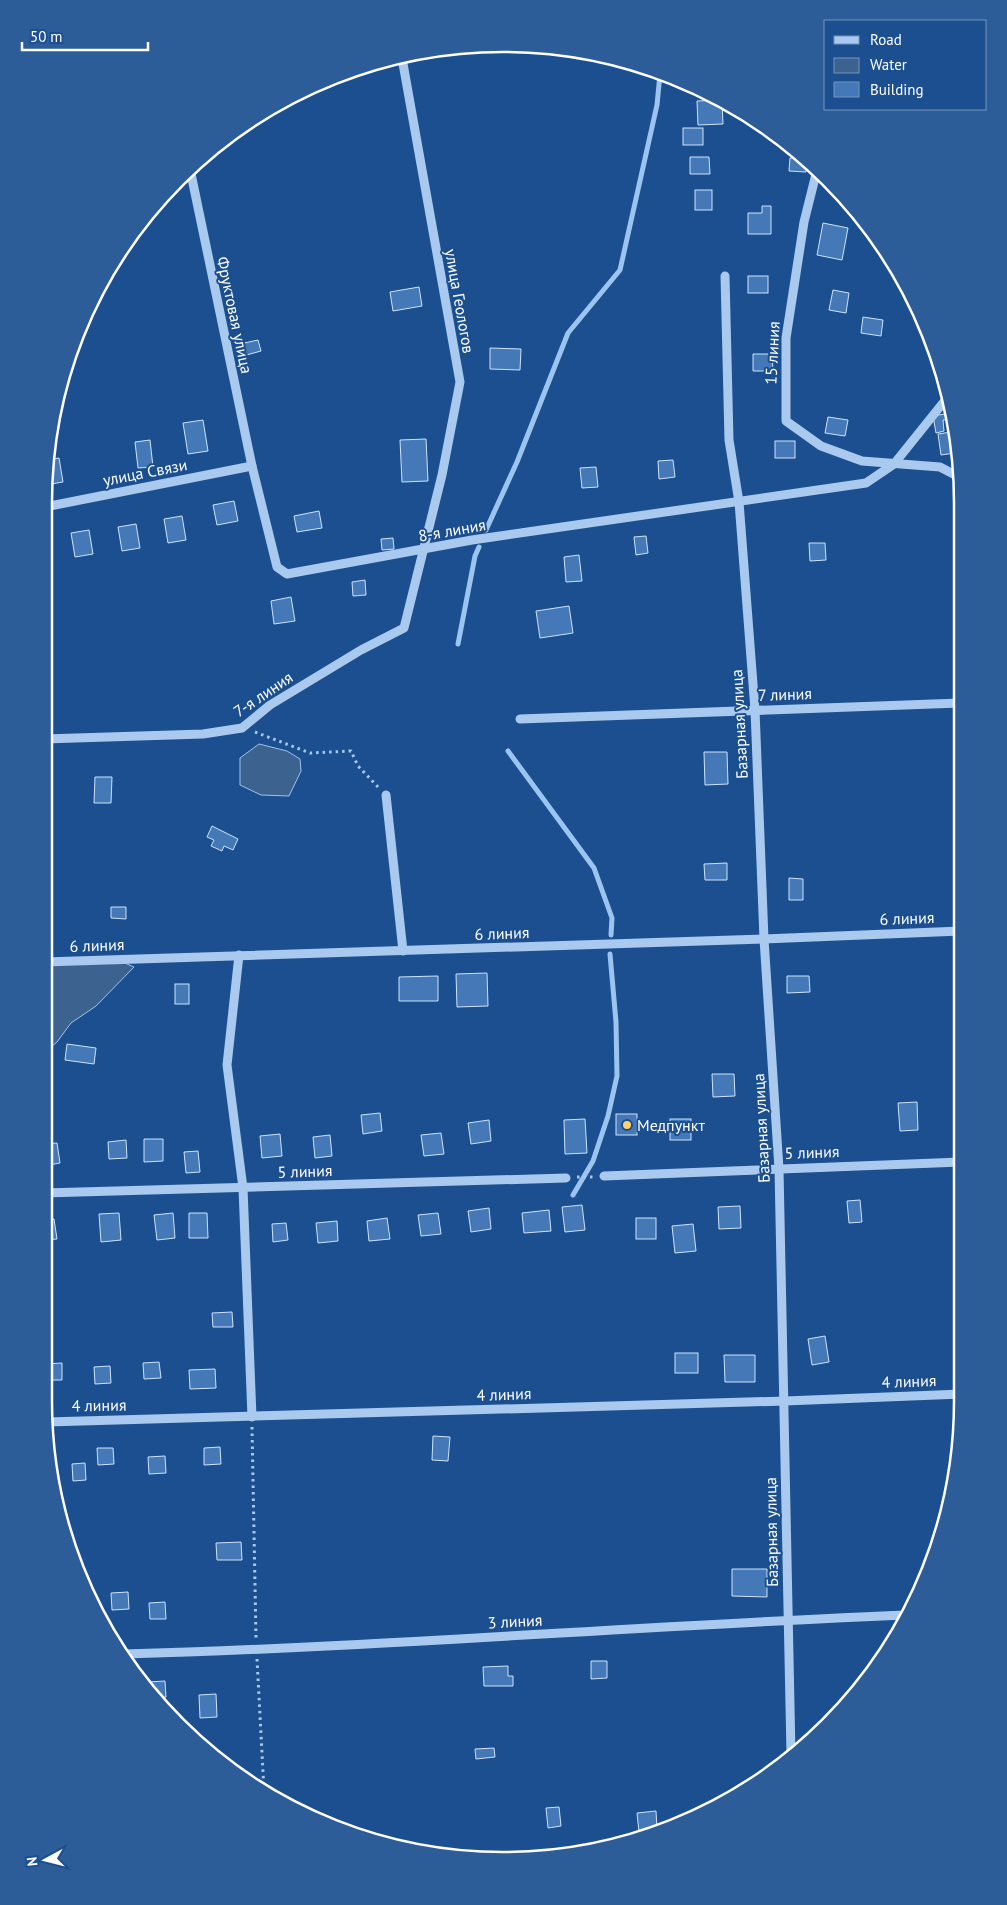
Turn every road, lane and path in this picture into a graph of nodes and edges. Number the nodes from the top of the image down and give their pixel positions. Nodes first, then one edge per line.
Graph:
1 (403, 64) edge
2 (192, 178) edge
3 (815, 178) edge
4 (725, 276) dead end
5 (943, 403) edge
6 (894, 464) junction
7 (252, 466) junction
8 (954, 474) edge
9 (739, 502) junction
10 (52, 506) edge
11 (424, 550) junction
12 (954, 703) edge
13 (755, 710) junction
14 (520, 719) dead end
15 (242, 728) junction
16 (52, 739) edge
17 (386, 796) joint
18 (954, 931) edge
19 (764, 939) junction
20 (403, 951) junction
21 (240, 955) junction
22 (52, 962) edge
23 (954, 1162) edge
24 (778, 1169) junction
25 (604, 1176) joint
26 (566, 1178) joint
27 (243, 1188) junction
28 (52, 1193) edge
29 (954, 1394) edge
30 (785, 1401) junction
31 (252, 1417) junction
32 (53, 1422) edge
33 (900, 1616) edge
34 (787, 1620) junction
35 (257, 1651) junction
36 (130, 1654) edge
37 (790, 1750) edge
38 (264, 1783) edge

1 - 11 street, улица Геологов
2 - 7 street, Фруктовая улица
3 - 6 street, 15 линия
4 - 9 street, Базарная улица
5 - 6 street, 8-я линия
6 - 8 street
6 - 9 street, 8-я линия
7 - 10 street, улица Связи
7 - 11 street, 8-я линия
9 - 11 street, 8-я линия
9 - 13 street, Базарная улица
11 - 15 street, 7-я линия
12 - 13 street, 7 линия
13 - 14 street, 7 линия
13 - 19 street, Базарная улица
15 - 16 street, 7-я линия
15 - 17 path
17 - 20 street
18 - 19 street, 6 линия
19 - 20 street, 6 линия
19 - 24 street, Базарная улица
20 - 21 street, 6 линия
21 - 22 street, 6 линия
21 - 27 street
23 - 24 street, 5 линия
24 - 25 street, 5 линия
24 - 30 street, Базарная улица
25 - 26 path
26 - 27 street, 5 линия
27 - 28 street, 5 линия
27 - 31 street
29 - 30 street, 4 линия
30 - 31 street, 4 линия
30 - 34 street, Базарная улица
31 - 32 street, 4 линия
31 - 35 path
33 - 34 street, 3 линия
34 - 35 street, 3 линия
34 - 37 street, Базарная улица
35 - 36 street, 3 линия
35 - 38 path

